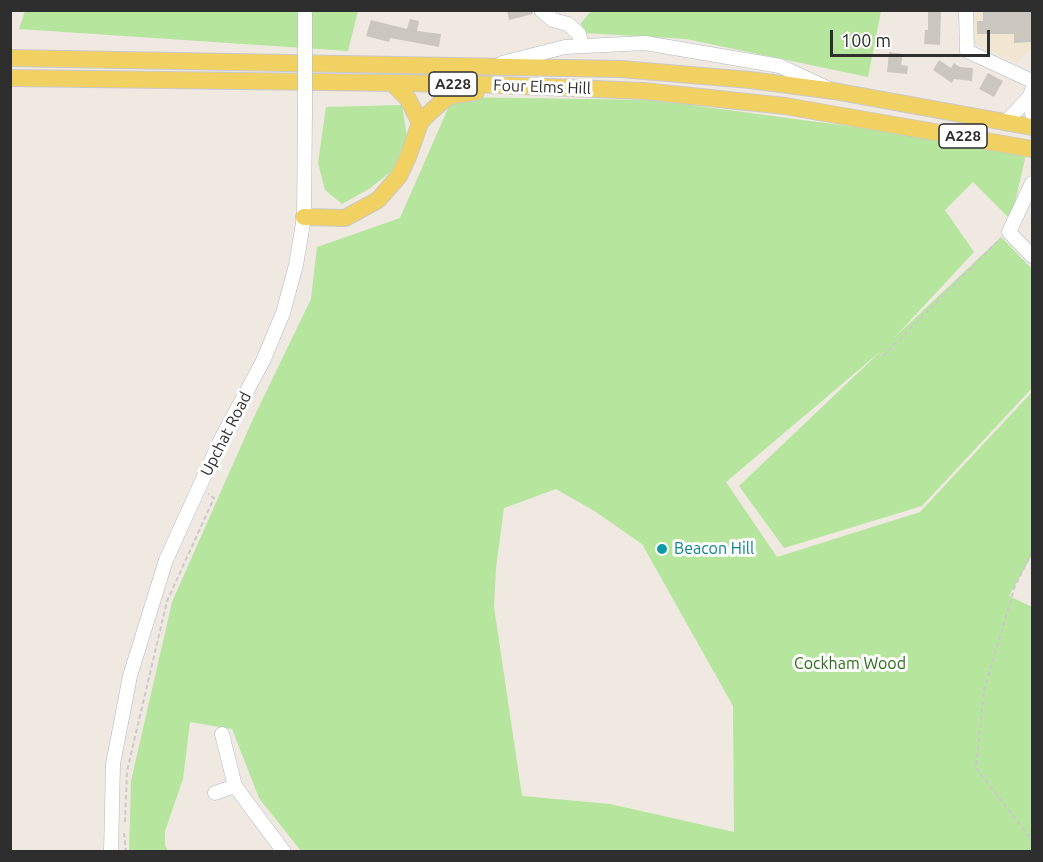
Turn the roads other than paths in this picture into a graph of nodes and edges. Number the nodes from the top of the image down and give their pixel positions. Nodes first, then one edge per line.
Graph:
1 (541, 10) edge
2 (966, 10) edge
3 (305, 12) edge
4 (582, 46) junction
5 (10, 58) edge
6 (488, 66) junction
7 (10, 78) edge
8 (1032, 81) edge
9 (393, 84) junction
10 (515, 86) junction
11 (834, 91) junction
12 (1031, 93) edge
13 (1032, 114) edge
14 (1006, 122) junction
15 (420, 123) junction
16 (1032, 127) edge
17 (1032, 149) edge
18 (1032, 183) edge
19 (304, 217) junction
20 (1032, 256) edge
21 (222, 734) dead end
22 (235, 786) junction
23 (215, 793) dead end
24 (111, 852) edge
25 (285, 852) edge

1 - 4 street
2 - 8 street
3 - 19 street, Upchat Road, bridge
4 - 6 street
4 - 11 street
5 - 6 main road, Four Elms Hill / A228
6 - 11 main road, Four Elms Hill / A228
7 - 9 main road, Four Elms Hill / A228
9 - 10 main road, Four Elms Hill / A228
9 - 15 main road
10 - 15 main road
10 - 17 main road, Four Elms Hill / A228
11 - 14 main road, Four Elms Hill / A228
12 - 13 street
12 - 14 street
14 - 16 main road, A228
15 - 19 main road
18 - 20 street
19 - 24 street, Upchat Road
21 - 22 street
22 - 23 street
22 - 25 street

